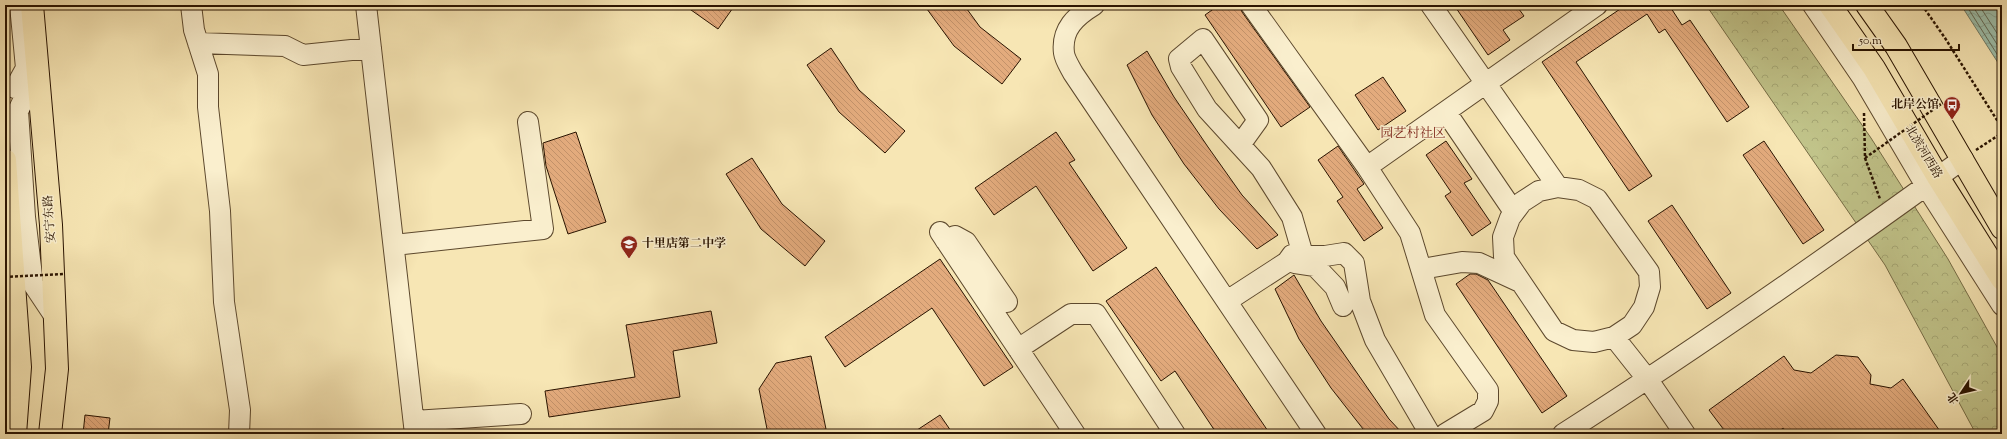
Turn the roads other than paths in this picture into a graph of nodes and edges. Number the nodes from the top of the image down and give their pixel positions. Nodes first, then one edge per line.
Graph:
1 (20, 5) edge
2 (32, 5) edge
3 (191, 5) edge
4 (366, 5) edge
5 (1094, 5) edge
6 (1251, 5) edge
7 (1432, 5) edge
8 (1597, 5) edge
9 (1813, 5) edge
10 (1830, 5) edge
11 (1868, 5) edge
12 (198, 43) junction
13 (371, 48) junction
14 (1485, 84) junction
15 (5, 109) edge
16 (1446, 112) junction
17 (528, 122) dead end
18 (1240, 145) junction
19 (1963, 159) junction
20 (5, 160) edge
21 (1367, 167) junction
22 (1932, 182) junction
23 (1558, 187) junction
24 (1514, 212) junction
25 (1999, 222) edge
26 (394, 245) junction
27 (1295, 258) junction
28 (1422, 269) junction
29 (2002, 279) edge
30 (1520, 282) junction
31 (1227, 301) junction
32 (1007, 302) dead end
33 (2002, 305) edge
34 (1343, 306) dead end
35 (1614, 337) junction
36 (1018, 349) junction
37 (1648, 380) junction
38 (11, 402) edge
39 (521, 414) dead end
40 (414, 428) edge
41 (15, 434) edge
42 (50, 434) edge
43 (239, 434) edge
44 (1075, 434) edge
45 (1175, 434) edge
46 (1316, 434) edge
47 (1430, 434) edge
48 (1445, 434) edge
49 (1563, 434) edge
50 (1685, 434) edge

1 - 15 street
2 - 42 main road, 安宁东路
3 - 12 street
4 - 13 street
5 - 31 street
6 - 21 street
7 - 14 street
8 - 14 street
9 - 22 street
10 - 22 main road, 北滨河西路
11 - 19 main road
12 - 13 street
12 - 43 street
13 - 26 street
14 - 16 street
14 - 23 street
16 - 21 street
16 - 24 street
17 - 26 street
18 - 18 street
18 - 27 street
19 - 22 street
19 - 25 main road
20 - 38 main road
21 - 28 street
22 - 25 main road
22 - 29 main road, 北滨河西路
22 - 33 street
22 - 37 street
23 - 24 street
23 - 35 street
24 - 30 street
26 - 40 street
27 - 31 street
27 - 34 street
27 - 47 street
28 - 30 street
28 - 48 street
30 - 35 street
31 - 46 street
32 - 36 street
35 - 37 street
36 - 44 street
36 - 45 street
37 - 49 street
37 - 50 street
38 - 41 main road
39 - 40 street

